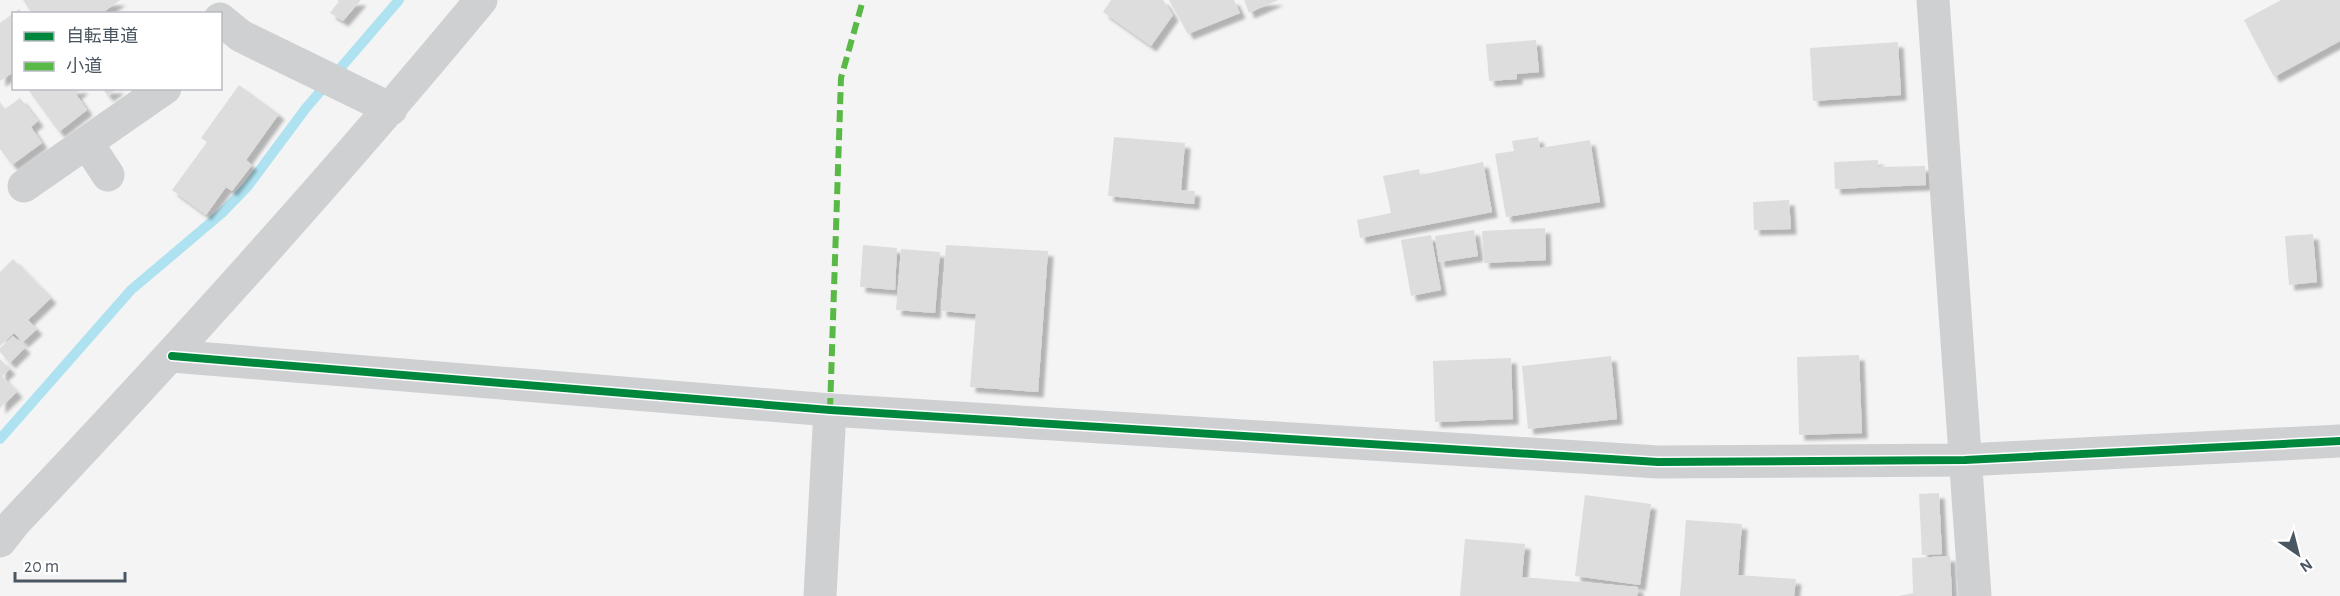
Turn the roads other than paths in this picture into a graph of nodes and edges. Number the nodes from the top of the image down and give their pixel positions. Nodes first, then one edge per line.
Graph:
1 (199, 0) edge
2 (481, 0) edge
3 (1933, 0) edge
4 (213, 12) edge
5 (227, 35) edge
6 (162, 90) edge
7 (390, 109) junction
8 (87, 143) junction
9 (108, 175) dead end
10 (24, 186) dead end
11 (171, 356) junction
12 (830, 410) junction
13 (2340, 441) edge
14 (1965, 460) junction
15 (5, 524) edge
16 (820, 596) edge
17 (1975, 596) edge

1 - 4 street
2 - 7 street
3 - 14 street
5 - 7 street
6 - 8 street
7 - 11 street
8 - 9 street
8 - 10 street
11 - 12 street
11 - 15 street
12 - 14 street
12 - 16 street
13 - 14 street
14 - 17 street

